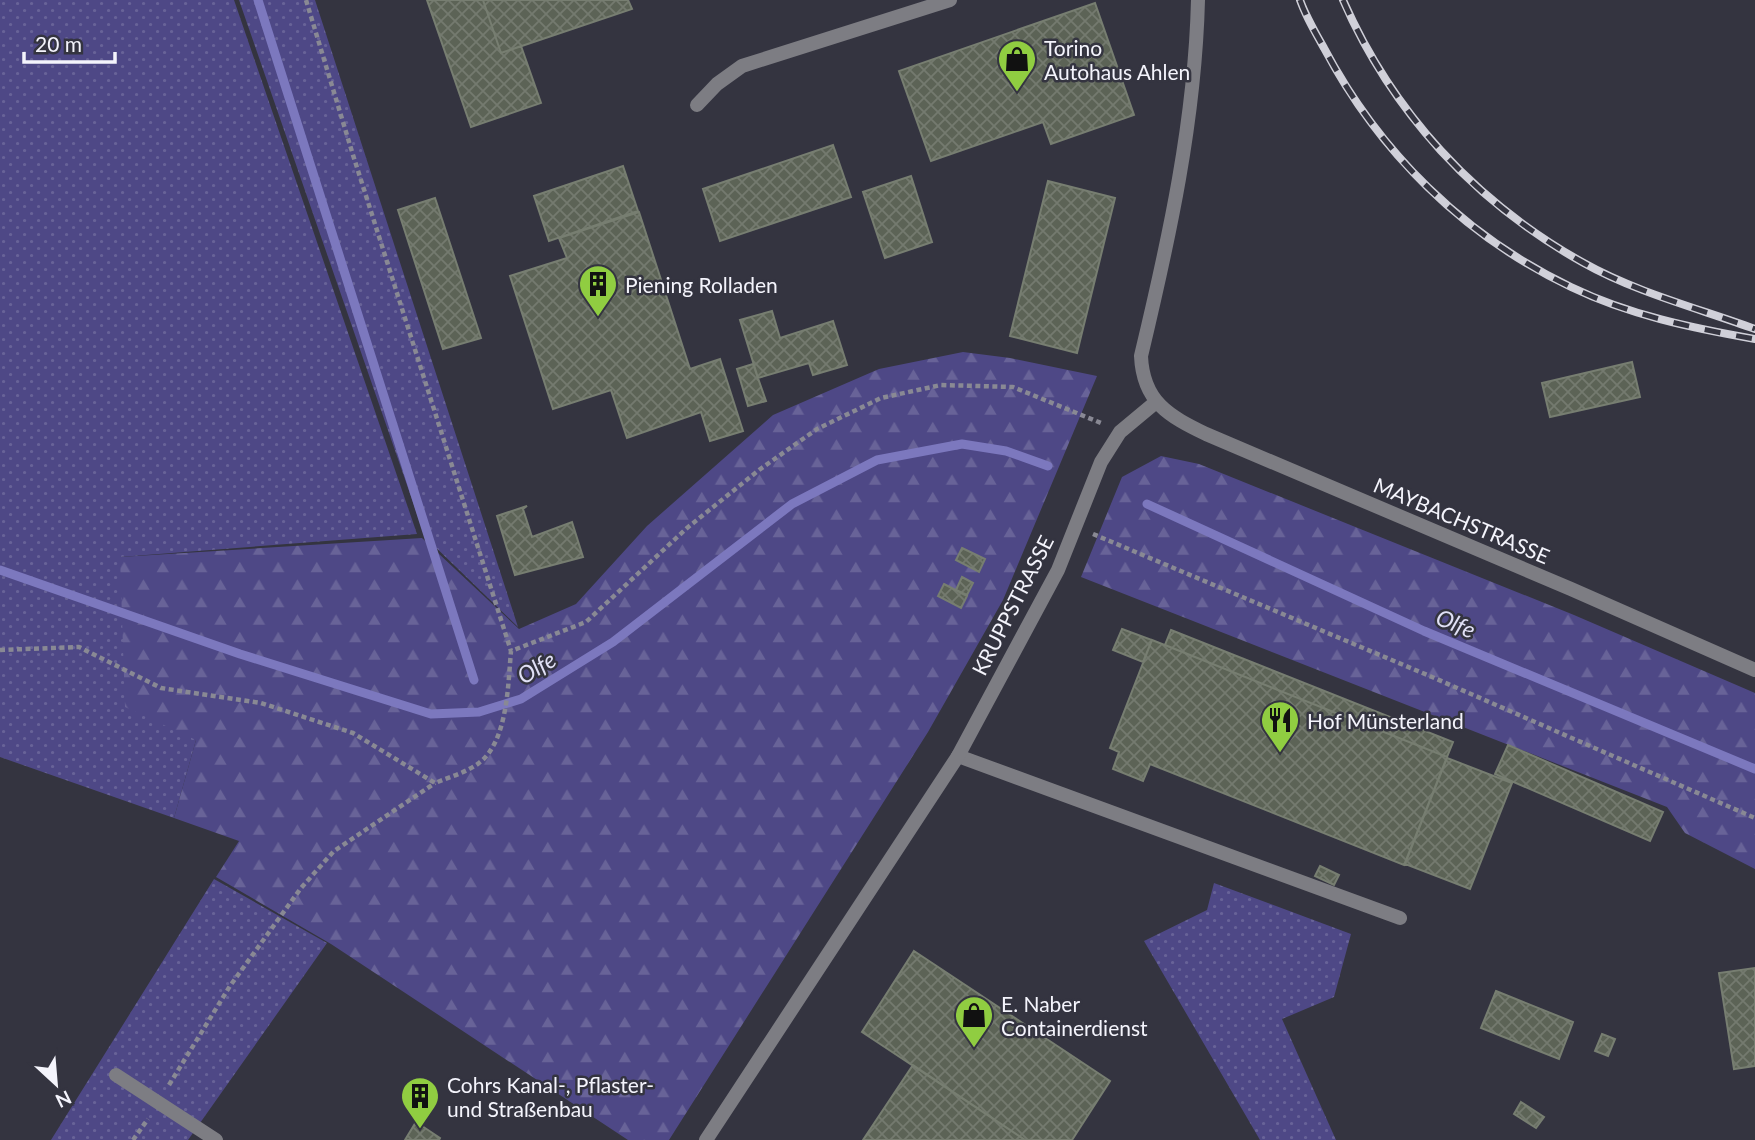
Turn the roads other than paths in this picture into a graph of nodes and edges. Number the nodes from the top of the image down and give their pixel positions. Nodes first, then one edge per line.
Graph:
1 (950, 0) edge
2 (1198, 0) edge
3 (697, 105) dead end
4 (1156, 402) junction
5 (1755, 670) edge
6 (958, 756) junction
7 (1400, 918) dead end
8 (116, 1075) dead end
9 (216, 1140) edge
10 (706, 1140) edge

1 - 3 street
2 - 4 street
4 - 5 street, MAYBACHSTRASSE
4 - 6 street, KRUPPSTRASSE
6 - 7 street
6 - 10 street, KRUPPSTRASSE
8 - 9 street

